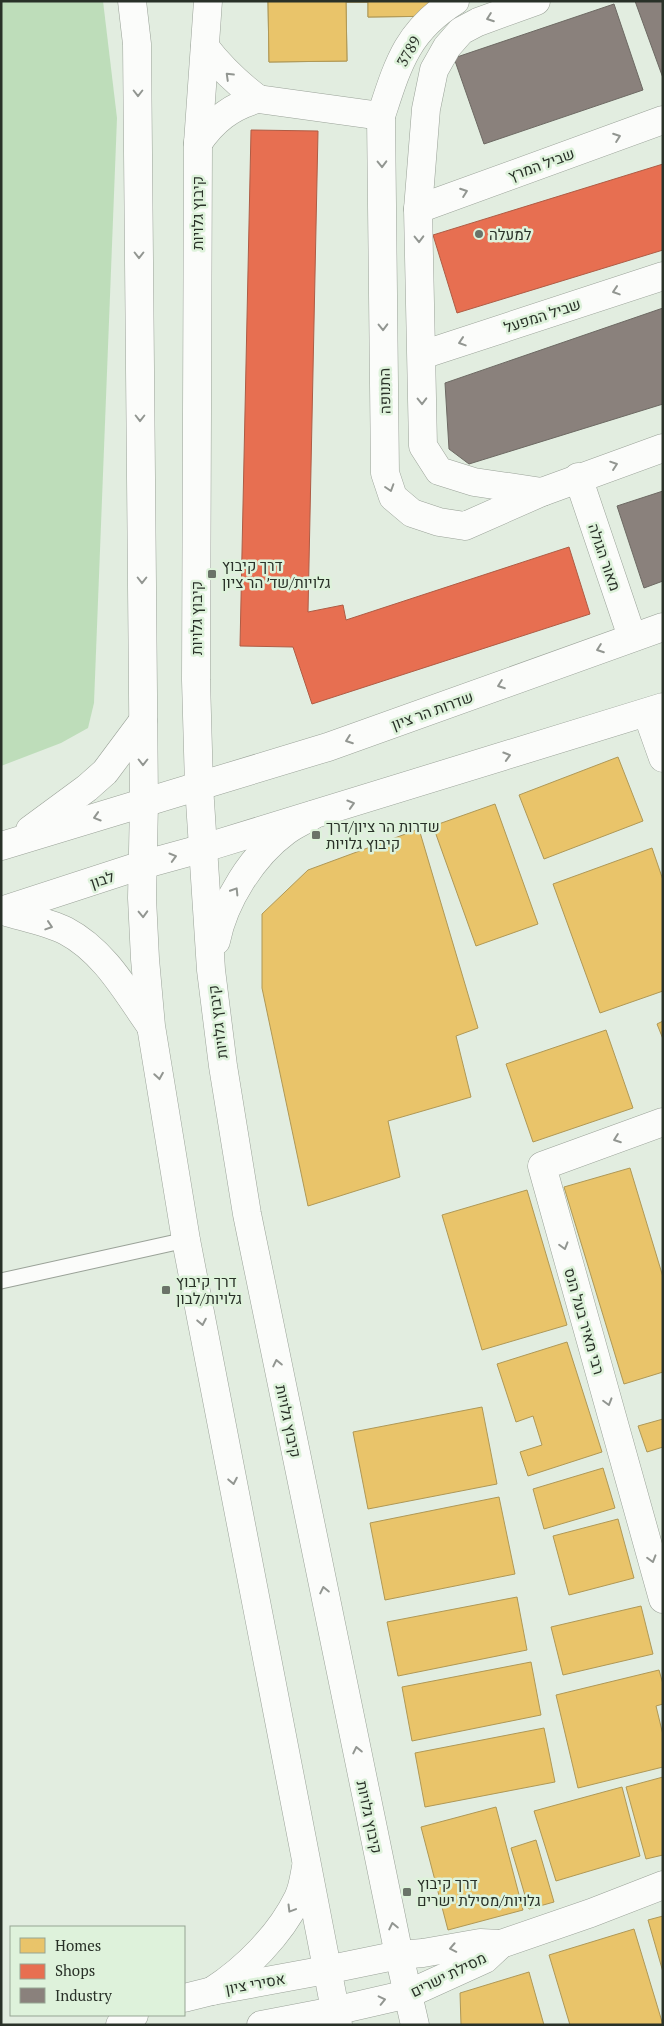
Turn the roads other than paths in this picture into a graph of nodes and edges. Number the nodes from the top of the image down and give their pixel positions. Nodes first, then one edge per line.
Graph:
1 (132, 1) edge
2 (143, 1) edge
3 (208, 1) edge
4 (455, 1) edge
5 (536, 1) edge
6 (137, 44) junction
7 (205, 47) junction
8 (258, 99) junction
9 (381, 116) junction
10 (663, 120) edge
11 (198, 143) junction
12 (418, 209) junction
13 (663, 276) edge
14 (422, 355) junction
15 (663, 448) edge
16 (578, 477) junction
17 (542, 492) junction
18 (663, 627) edge
19 (632, 637) junction
20 (655, 710) edge
21 (143, 722) junction
22 (663, 758) edge
23 (199, 786) junction
24 (144, 803) junction
25 (313, 815) junction
26 (2, 846) edge
27 (204, 848) junction
28 (142, 866) junction
29 (2, 911) edge
30 (211, 970) junction
31 (151, 1026) junction
32 (663, 1122) edge
33 (186, 1240) junction
34 (1, 1281) edge
35 (663, 1599) edge
36 (307, 1864) junction
37 (663, 1885) edge
38 (501, 1944) junction
39 (399, 1955) junction
40 (326, 1970) junction
41 (212, 1991) junction
42 (408, 1994) junction
43 (185, 1998) edge
44 (133, 2016) edge
45 (336, 2018) edge
46 (120, 2025) edge
47 (261, 2025) edge
48 (415, 2025) edge

1 - 6 main road
2 - 6 main road
3 - 7 main road, קיבוץ גלויות
4 - 9 main road, 3789
5 -> 12 main road
6 -> 21 main road
8 -> 7 main road
7 - 11 main road, קיבוץ גלויות
8 - 9 main road
8 - 11 main road
9 -> 17 main road, התנופה
12 -> 10 main road, שביל המרץ
11 - 23 main road, קיבוץ גלויות
12 -> 14 main road
13 -> 14 main road, שביל המפעל
14 -> 17 main road
16 -> 15 main road, התנופה
16 - 17 main road, התנופה
16 - 19 main road, מאור הגולה
18 - 19 main road, שדרות הר ציון
19 -> 23 main road, שדרות הר ציון
20 - 22 main road
25 -> 20 main road
21 -> 24 main road
21 - 26 main road
23 - 24 main road
23 - 27 main road, קיבוץ גלויות
24 -> 26 main road
24 - 28 main road
25 - 27 main road
30 -> 25 main road
28 -> 27 main road, לבון
27 - 30 main road, קיבוץ גלויות
28 - 29 main road, לבון
28 -> 31 main road
29 -> 31 main road
39 -> 30 main road, קיבוץ גלויות
31 -> 33 main road
32 -> 35 main road, רבי מאיר בעל הנס
33 - 34 lane
33 -> 36 main road
36 - 40 main road
36 -> 41 main road
37 - 38 main road, מסילת ישרים
38 -> 39 main road, מסילת ישרים
38 - 42 main road, מסילת ישרים
39 - 40 main road, מסילת ישרים
39 - 42 main road, קיבוץ גלויות
40 - 41 main road, אסירי ציון
40 - 45 main road
41 - 43 main road, אסירי ציון
45 -> 42 main road, מסילת ישרים
42 - 48 main road, קיבוץ גלויות
44 - 46 main road
45 - 47 main road

